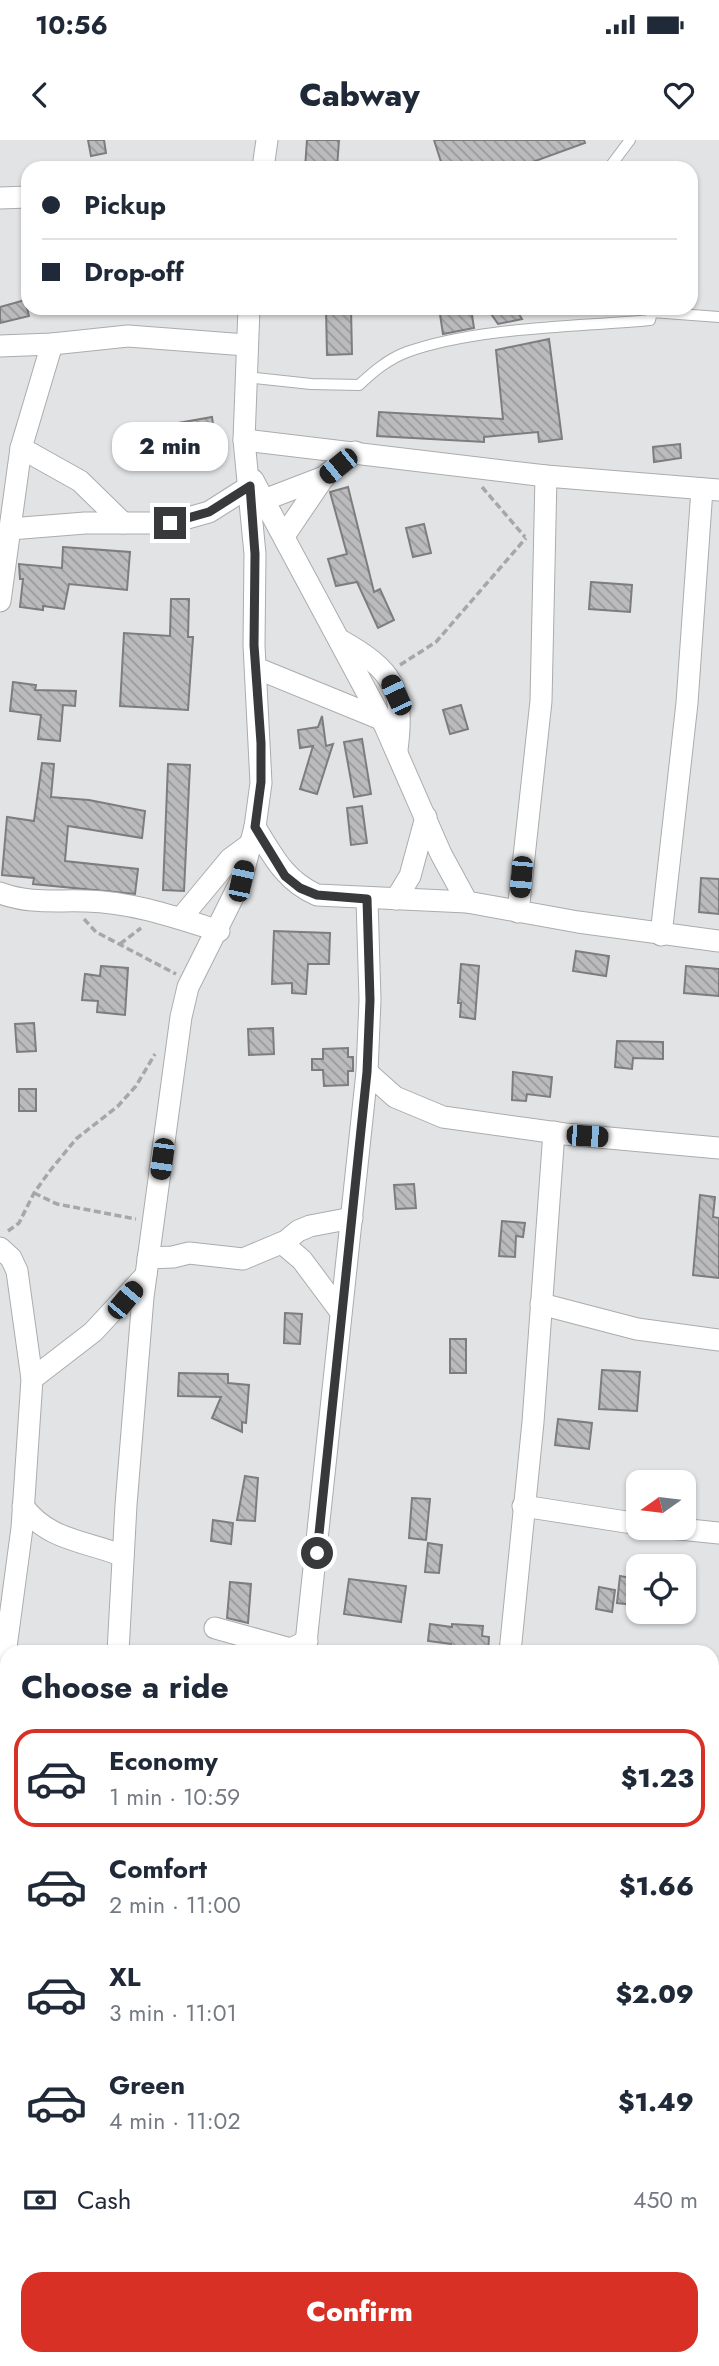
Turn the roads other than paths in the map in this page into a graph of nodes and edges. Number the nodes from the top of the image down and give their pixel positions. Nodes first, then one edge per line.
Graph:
1 (267, 140) edge
2 (629, 140) edge
3 (264, 161) edge
4 (613, 161) edge
5 (21, 197) edge
6 (0, 198) edge
7 (248, 315) edge
8 (650, 315) edge
9 (698, 315) edge
10 (719, 317) edge
11 (52, 344) junction
12 (0, 345) edge
13 (246, 345) junction
14 (246, 377) junction
15 (244, 440) junction
16 (21, 448) junction
17 (355, 452) junction
18 (545, 476) junction
19 (324, 477) junction
20 (253, 485) junction
21 (711, 490) edge
22 (123, 523) junction
23 (10, 529) junction
24 (284, 536) junction
25 (0, 601) edge
26 (340, 640) junction
27 (256, 668) junction
28 (382, 719) junction
29 (397, 750) junction
30 (426, 817) junction
31 (252, 836) junction
32 (0, 893) edge
33 (367, 899) junction
34 (396, 900) junction
35 (467, 902) junction
36 (518, 912) junction
37 (181, 918) junction
38 (219, 931) junction
39 (661, 935) junction
40 (719, 941) edge
41 (367, 1072) junction
42 (554, 1132) junction
43 (719, 1147) edge
44 (352, 1218) junction
45 (282, 1243) junction
46 (0, 1248) edge
47 (147, 1266) junction
48 (541, 1304) junction
49 (340, 1311) junction
50 (719, 1340) edge
51 (32, 1379) junction
52 (23, 1506) junction
53 (523, 1506) junction
54 (626, 1522) edge
55 (696, 1531) edge
56 (719, 1533) edge
57 (123, 1556) junction
58 (215, 1628) dead end
59 (6, 1645) edge
60 (118, 1645) edge
61 (277, 1645) edge
62 (306, 1645) edge
63 (511, 1645) edge

1 - 3 street
2 - 4 lane
5 - 6 street
7 - 13 street
8 - 14 lane
9 - 10 lane
11 - 12 street
11 - 13 street
11 - 16 street
13 - 14 street
14 - 15 street
15 - 17 street
15 - 20 street
16 - 22 street
16 - 23 street
17 - 18 street
17 - 19 street
18 - 21 street
18 - 36 street
19 - 20 street
19 - 24 street
20 - 22 street
20 - 24 street
20 - 27 street
21 - 39 street
22 - 23 street
23 - 25 street
24 - 26 street
26 - 28 street
26 - 29 street
27 - 28 street
27 - 31 street
28 - 29 street
29 - 30 street
30 - 34 street
30 - 35 street
31 - 33 street
31 - 37 street
31 - 38 street
32 - 37 street
33 - 34 street
33 - 41 street
34 - 35 street
35 - 36 street
36 - 39 street
37 - 38 street
38 - 47 street
39 - 40 street
41 - 42 street
41 - 44 street
42 - 43 street
42 - 48 street
44 - 45 street
44 - 49 street
45 - 47 street
45 - 49 street
46 - 51 street
47 - 51 street
47 - 57 street
48 - 50 street
48 - 53 street
49 - 62 street
51 - 52 street
52 - 57 street
52 - 59 street
53 - 54 street
53 - 63 street
55 - 56 street
57 - 60 street
58 - 61 street

